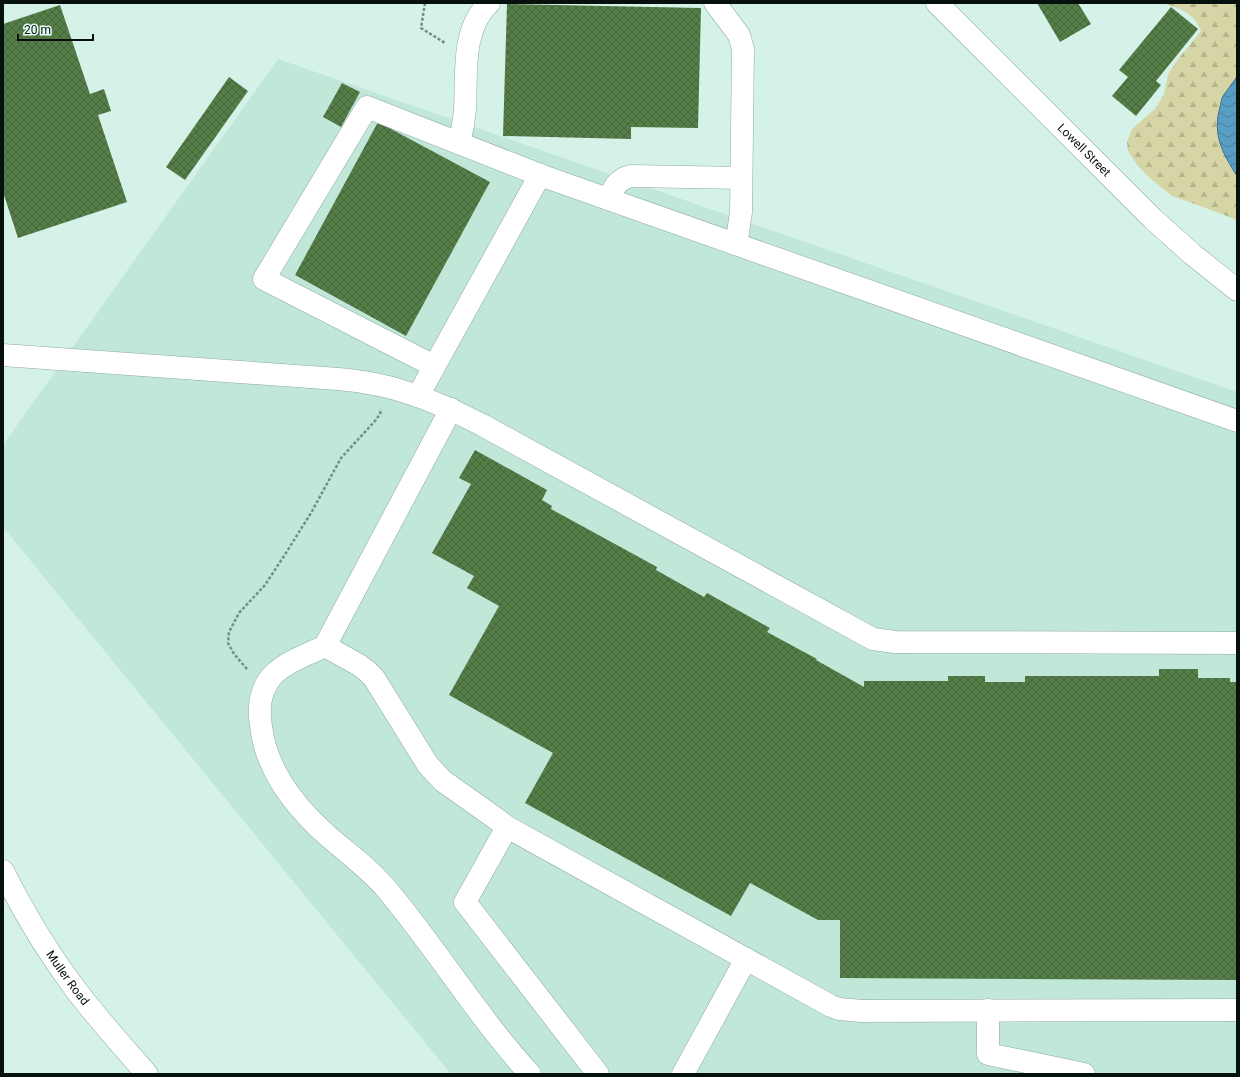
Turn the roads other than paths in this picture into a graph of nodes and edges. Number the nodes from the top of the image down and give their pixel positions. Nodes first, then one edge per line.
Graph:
1 (489, 3) edge
2 (715, 3) edge
3 (937, 3) edge
4 (459, 143) junction
5 (540, 176) junction
6 (741, 178) junction
7 (608, 200) junction
8 (735, 244) junction
9 (1237, 290) edge
10 (3, 355) edge
11 (434, 366) junction
12 (418, 396) junction
13 (451, 409) junction
14 (1237, 422) edge
15 (1237, 643) edge
16 (325, 646) junction
17 (507, 827) junction
18 (3, 871) edge
19 (746, 959) junction
20 (988, 1010) junction
21 (1237, 1010) edge
22 (147, 1074) edge
23 (530, 1074) edge
24 (598, 1074) edge
25 (683, 1074) edge
26 (1084, 1074) edge

1 - 4 main road
2 - 6 main road
3 - 9 main road, Lowell Street
4 - 5 main road
4 - 11 main road
5 - 7 main road
5 - 11 main road
6 - 7 main road
6 - 8 main road
7 - 8 main road
8 - 14 main road
10 - 12 main road
11 - 12 main road
12 - 13 main road
13 - 15 main road
13 - 16 main road
16 - 17 main road
16 - 23 main road
17 - 19 main road
17 - 24 main road
18 - 22 main road, Muller Road
19 - 20 main road
19 - 25 main road
20 - 21 main road
20 - 26 main road

